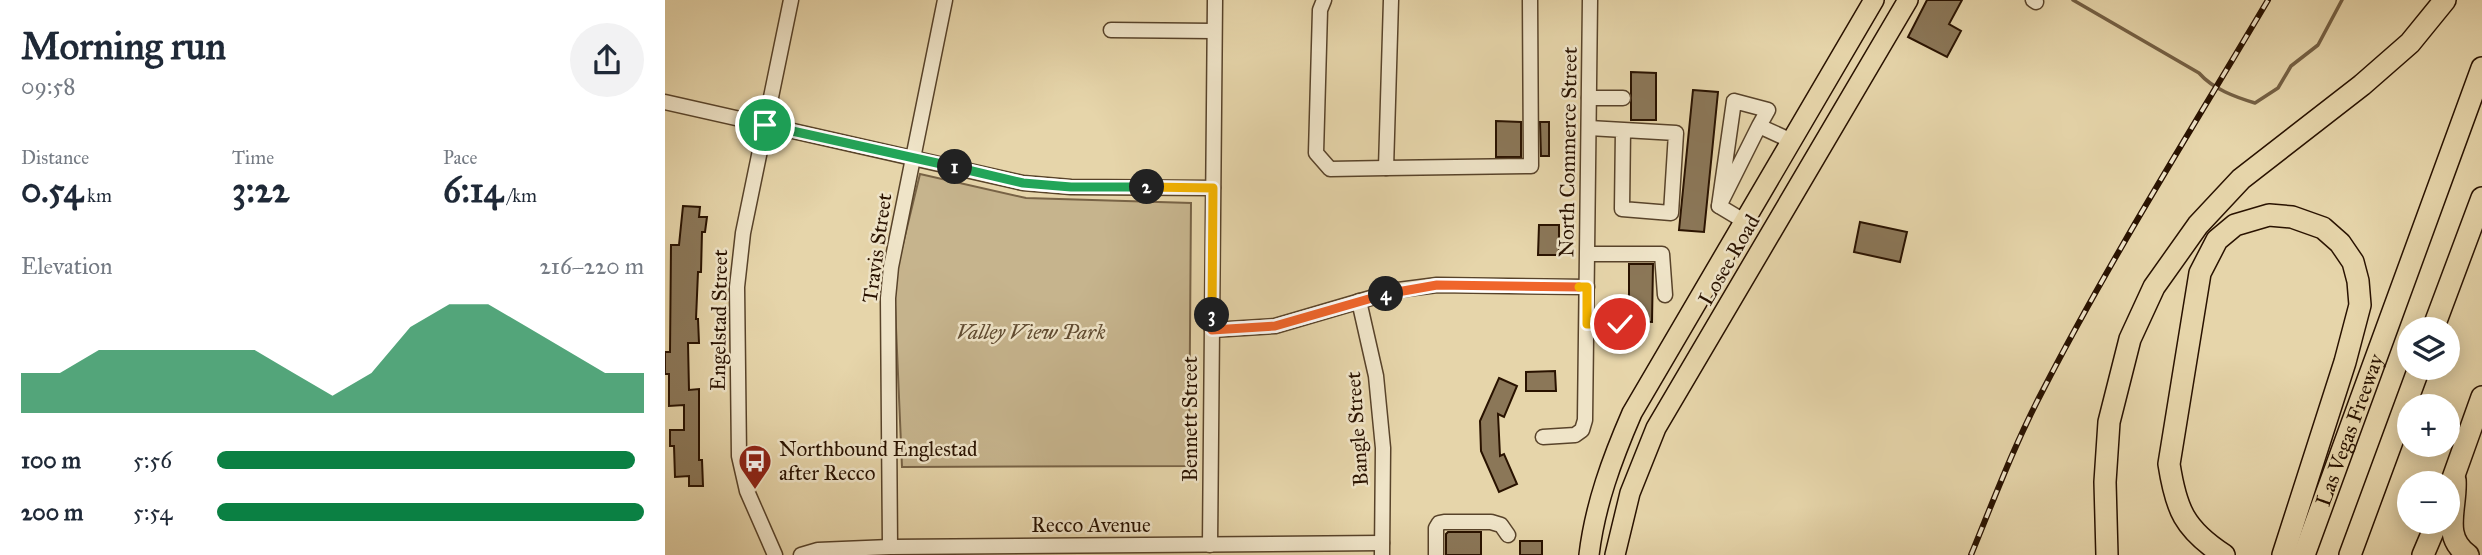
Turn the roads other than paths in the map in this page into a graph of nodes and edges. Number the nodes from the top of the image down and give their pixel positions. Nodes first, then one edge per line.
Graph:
1 (791, 0) edge
2 (945, 0) edge
3 (1215, 0) edge
4 (1324, 0) edge
5 (1391, 0) edge
6 (1530, 0) edge
7 (1590, 0) edge
8 (1874, 0) edge
9 (1908, 0) edge
10 (2445, 0) edge
11 (1111, 30) dead end
12 (1214, 30) junction
13 (2482, 68) edge
14 (1820, 92) junction
15 (1589, 98) junction
16 (1623, 98) dead end
17 (665, 102) edge
18 (765, 125) junction
19 (1759, 126) junction
20 (1589, 128) junction
21 (1623, 130) junction
22 (1792, 141) junction
23 (913, 158) junction
24 (1386, 167) junction
25 (1801, 182) junction
26 (1213, 188) junction
27 (2482, 198) edge
28 (1719, 206) junction
29 (1744, 221) junction
30 (1588, 254) junction
31 (1587, 287) junction
32 (1665, 295) dead end
33 (1359, 301) junction
34 (2437, 317) edge
35 (1587, 324) junction
36 (1620, 324) dead end
37 (1212, 330) junction
38 (2415, 380) edge
39 (2482, 397) edge
40 (1543, 437) dead end
41 (2456, 471) edge
42 (2432, 534) edge
43 (2453, 534) edge
44 (1508, 535) dead end
45 (1210, 545) junction
46 (890, 547) junction
47 (2296, 547) edge
48 (2353, 547) edge
49 (1382, 549) edge
50 (775, 555) edge
51 (801, 555) edge
52 (1436, 555) edge
53 (1589, 555) edge
54 (1615, 555) edge
55 (2107, 555) edge
56 (2224, 555) edge
57 (2423, 555) edge
58 (2468, 555) edge

1 - 18 street, Engelstad Street
2 - 23 street, Travis Street
3 - 12 street, Bennett Street
4 - 24 street
5 - 24 street
6 - 24 street
7 - 15 street, North Commerce Street
8 - 14 main road, Losee Road
9 - 25 main road, Losee Road
10 - 55 highway
11 - 12 street
12 - 26 street, Bennett Street
13 - 47 highway, Las Vegas Freeway
14 - 22 main road, Losee Road
14 - 25 main road
15 - 16 street
15 - 20 street, North Commerce Street
17 - 18 street
18 - 23 street
18 - 50 street, Engelstad Street
19 - 22 street
19 - 28 street
19 - 28 street
20 - 21 street
20 - 30 street, North Commerce Street
21 - 21 street
22 - 29 main road, Losee Road
23 - 26 street
23 - 46 street, Travis Street
25 - 54 main road, Losee Road
26 - 37 street, Bennett Street
27 - 34 highway
28 - 29 street
29 - 53 main road, Losee Road
30 - 31 street, North Commerce Street
30 - 32 street
31 - 33 street
31 - 35 street, North Commerce Street
33 - 37 street
33 - 49 street, Bangle Street
35 - 36 street
35 - 40 street, North Commerce Street
37 - 45 street, Bennett Street
38 - 48 highway, Las Vegas Freeway
39 - 41 highway
42 - 57 highway
43 - 58 highway
44 - 52 street
45 - 46 street, Recco Avenue
45 - 49 street, Recco Avenue
46 - 51 street, Recco Avenue
47 - 56 highway

